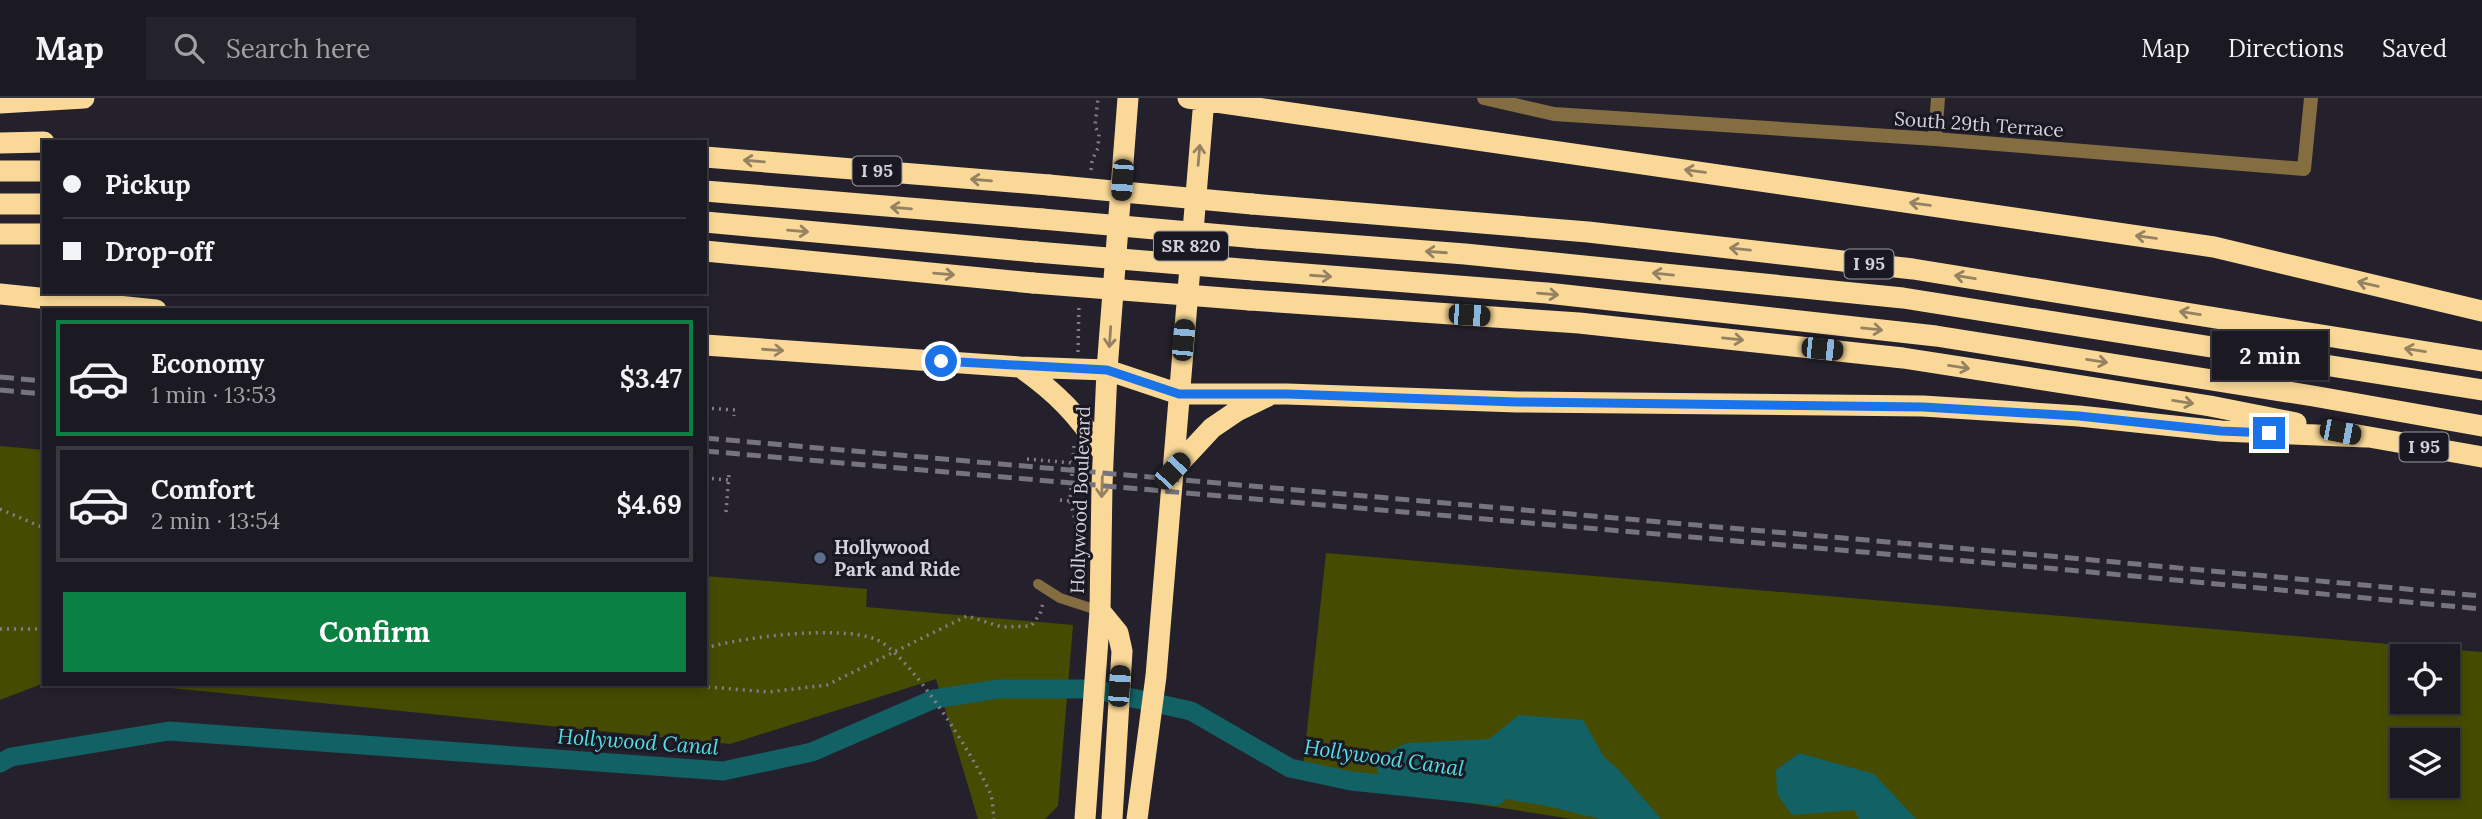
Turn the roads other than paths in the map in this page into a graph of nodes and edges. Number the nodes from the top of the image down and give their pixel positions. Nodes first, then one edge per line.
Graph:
1 (84, 98) edge
2 (1128, 98) edge
3 (1276, 98) edge
4 (1484, 98) edge
5 (1555, 98) edge
6 (1938, 98) edge
7 (2311, 98) edge
8 (1196, 99) edge
9 (0, 103) edge
10 (1301, 113) junction
11 (1554, 114) junction
12 (1934, 139) junction
13 (42, 142) edge
14 (0, 143) edge
15 (707, 157) edge
16 (0, 171) edge
17 (42, 171) edge
18 (707, 191) edge
19 (0, 204) edge
20 (42, 204) edge
21 (707, 222) edge
22 (0, 234) edge
23 (42, 234) edge
24 (707, 251) edge
25 (0, 294) edge
26 (136, 308) edge
27 (2482, 312) edge
28 (707, 345) edge
29 (2482, 360) edge
30 (1020, 367) junction
31 (1107, 370) junction
32 (2482, 390) edge
33 (1179, 394) junction
34 (1274, 394) junction
35 (2482, 426) edge
36 (2366, 437) junction
37 (1103, 453) junction
38 (2482, 457) edge
39 (1172, 471) junction
40 (1042, 588) road end
41 (1100, 611) junction
42 (1085, 819) edge
43 (1112, 819) edge
44 (1137, 819) edge

1 - 9 highway
2 -> 31 highway, Hollywood Boulevard
3 - 10 highway
4 - 11 street, South 29th Terrace
5 - 11 street
6 - 12 street
7 - 12 street, South 29th Terrace
8 - 10 highway
33 -> 8 highway, SR 820
27 -> 10 highway
11 - 12 street, South 29th Terrace
13 - 14 highway
29 -> 15 highway, I 95, bridge
16 - 17 highway
32 -> 18 highway, bridge
19 - 20 highway
21 -> 35 highway, bridge
22 - 23 highway
24 -> 36 highway, I 95, bridge
25 - 26 highway
28 -> 30 highway
30 - 31 highway
30 - 37 highway
31 - 33 highway
31 - 37 highway, Hollywood Boulevard
33 - 34 highway
33 - 39 highway, SR 820
34 - 36 highway
34 - 39 highway
36 - 38 highway, I 95
37 -> 41 highway, Hollywood Boulevard
39 - 44 highway, SR 820
40 - 41 lane
41 - 42 highway, Hollywood Boulevard
41 - 43 highway

